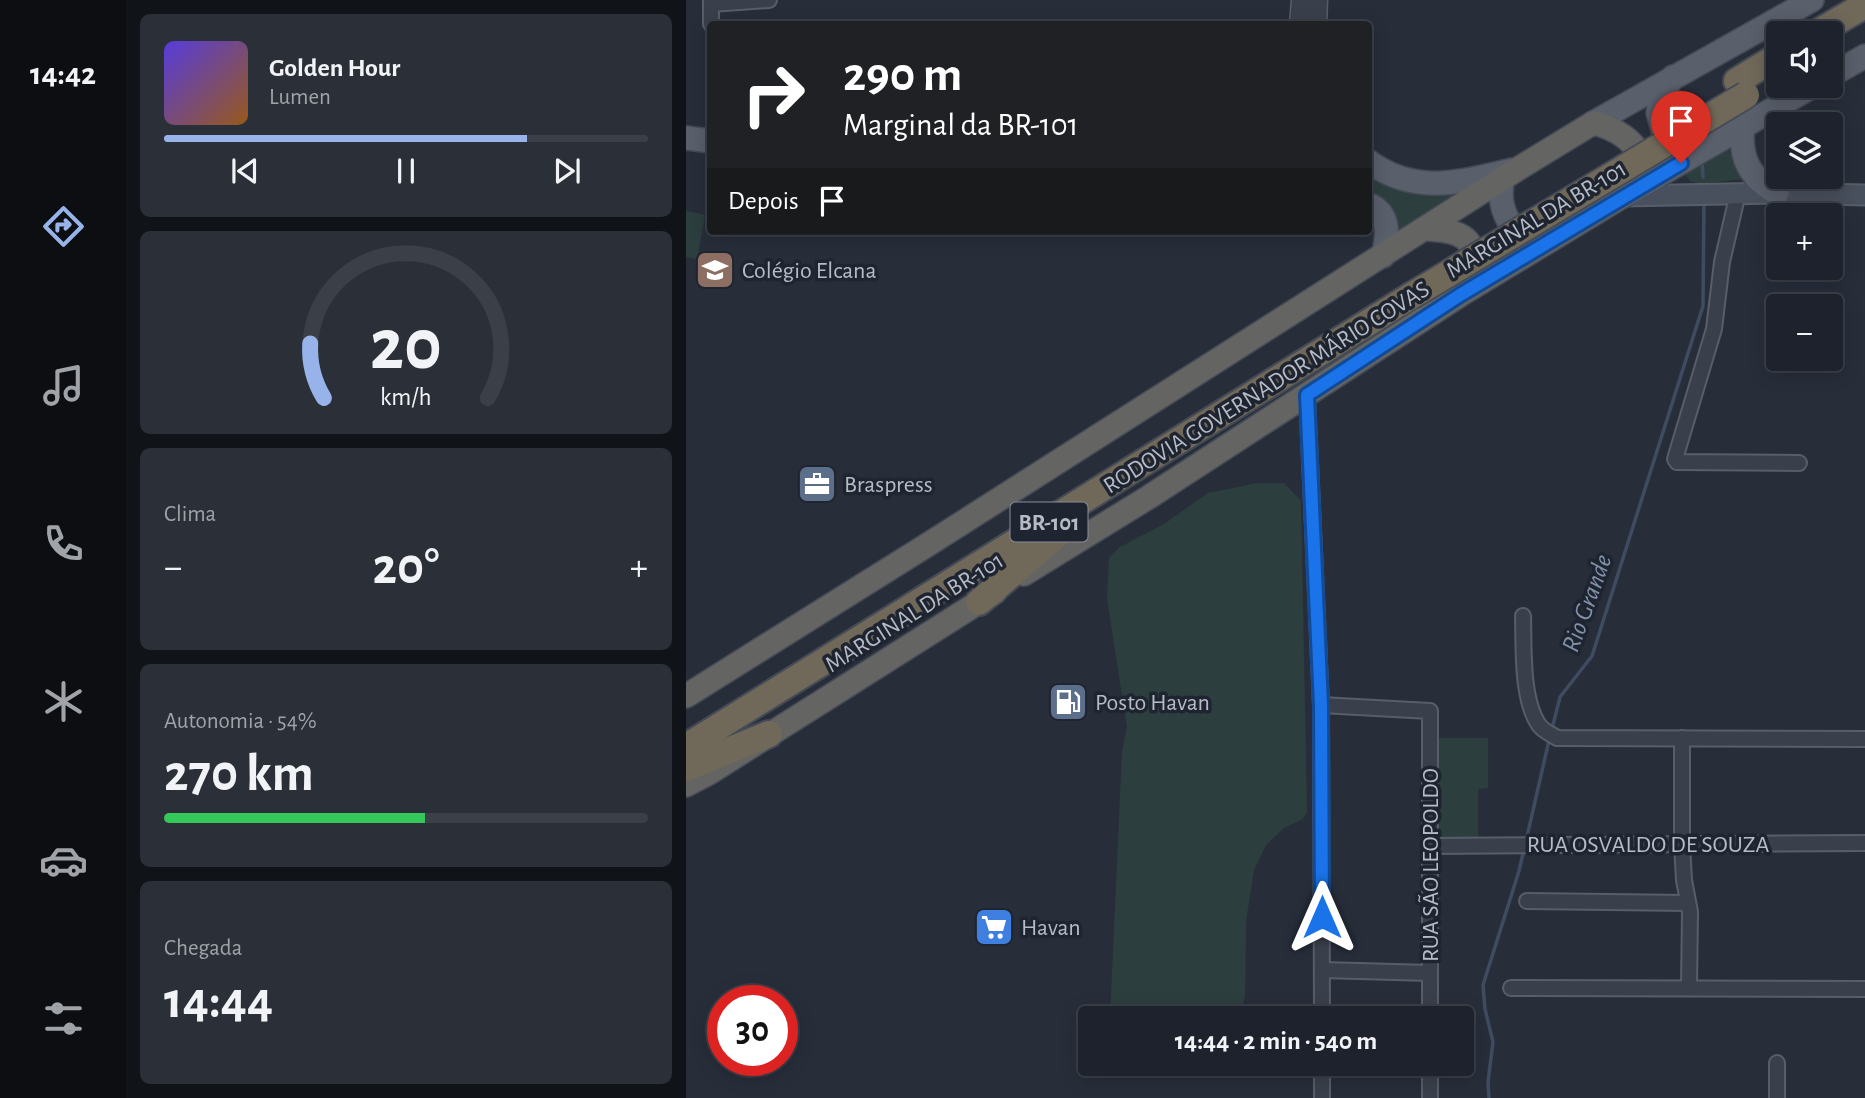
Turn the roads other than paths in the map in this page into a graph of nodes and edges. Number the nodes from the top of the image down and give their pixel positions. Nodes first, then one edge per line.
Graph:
1 (769, 0) edge
2 (1301, 0) edge
3 (1318, 0) edge
4 (1812, 0) edge
5 (711, 2) edge
6 (1865, 5) edge
7 (711, 21) edge
8 (1299, 21) edge
9 (1317, 21) edge
10 (1838, 21) edge
11 (1865, 25) edge
12 (1843, 38) edge
13 (1865, 56) edge
14 (1766, 66) edge
15 (1843, 69) edge
16 (1673, 77) junction
17 (1766, 80) edge
18 (1741, 88) junction
19 (1792, 98) edge
20 (1593, 123) junction
21 (1742, 127) junction
22 (686, 138) edge
23 (707, 141) edge
24 (1718, 141) junction
25 (1372, 164) edge
26 (1652, 168) junction
27 (1509, 174) junction
28 (1777, 192) junction
29 (1738, 193) junction
30 (1698, 194) junction
31 (1865, 195) edge
32 (1623, 196) junction
33 (1372, 206) edge
34 (1424, 229) junction
35 (1548, 242) junction
36 (1383, 256) junction
37 (1407, 289) junction
38 (1460, 295) junction
39 (1307, 395) junction
40 (1799, 463) dead end
41 (1141, 464) junction
42 (979, 602) junction
43 (1523, 616) dead end
44 (686, 696) edge
45 (1321, 705) junction
46 (686, 726) edge
47 (769, 734) junction
48 (1682, 738) junction
49 (1865, 739) edge
50 (686, 747) edge
51 (686, 768) edge
52 (686, 785) edge
53 (1865, 843) edge
54 (1682, 844) junction
55 (1430, 846) junction
56 (1527, 901) dead end
57 (1688, 902) junction
58 (1322, 970) junction
59 (1430, 973) junction
60 (1511, 988) dead end
61 (1689, 988) junction
62 (1865, 989) edge
63 (1322, 1006) edge
64 (1430, 1006) edge
65 (1777, 1063) dead end
66 (1322, 1076) edge
67 (1430, 1076) edge
68 (1322, 1098) edge
69 (1430, 1098) edge
70 (1777, 1098) edge

1 - 5 street
2 - 8 street
3 - 9 street
4 - 16 main road, MARGINAL DA BR-101
5 - 7 street
6 - 10 highway
11 - 12 highway
13 - 15 main road
14 - 18 highway, RODOVIA GOVERNADOR MÁRIO COVAS / BR-101
16 - 20 main road, MARGINAL DA BR-101
16 - 24 main road
17 - 18 highway, RODOVIA GOVERNADOR MÁRIO COVAS / BR-101
18 - 37 highway, RODOVIA GOVERNADOR MÁRIO COVAS / BR-101
19 - 21 main road, MARGINAL DA BR-101
20 - 26 highway
20 - 27 highway, MARGINAL DA BR-101
21 - 24 main road, MARGINAL DA BR-101
21 - 28 main road
22 - 23 main road
24 - 26 main road, MARGINAL DA BR-101
25 - 27 main road
26 - 30 main road
26 - 32 highway
27 - 34 highway, MARGINAL DA BR-101
27 - 35 main road
28 - 29 main road
28 - 31 main road
29 - 30 main road
29 - 40 street
30 - 32 main road
32 - 35 highway, MARGINAL DA BR-101
33 - 36 main road
34 - 36 highway, MARGINAL DA BR-101
34 - 38 highway
35 - 38 highway, MARGINAL DA BR-101
36 - 44 highway, MARGINAL DA BR-101
37 - 41 highway, RODOVIA GOVERNADOR MÁRIO COVAS / BR-101
37 - 46 highway, RODOVIA GOVERNADOR MÁRIO COVAS / BR-101
38 - 39 highway, MARGINAL DA BR-101
39 - 42 highway, MARGINAL DA BR-101
39 - 45 street
41 - 42 highway
41 - 50 highway, RODOVIA GOVERNADOR MÁRIO COVAS / BR-101
42 - 47 highway, MARGINAL DA BR-101
43 - 48 street
45 - 55 street, RUA SÃO LEOPOLDO
45 - 58 street
47 - 51 highway
47 - 52 highway, MARGINAL DA BR-101
48 - 49 street
48 - 54 street
53 - 54 street, RUA OSVALDO DE SOUZA
54 - 55 street, RUA OSVALDO DE SOUZA
54 - 57 street
55 - 59 street, RUA SÃO LEOPOLDO
56 - 57 street
57 - 61 street
58 - 59 street
58 - 63 street
59 - 64 street, RUA SÃO LEOPOLDO
60 - 61 street
61 - 62 street
65 - 70 street
66 - 68 street
67 - 69 street

